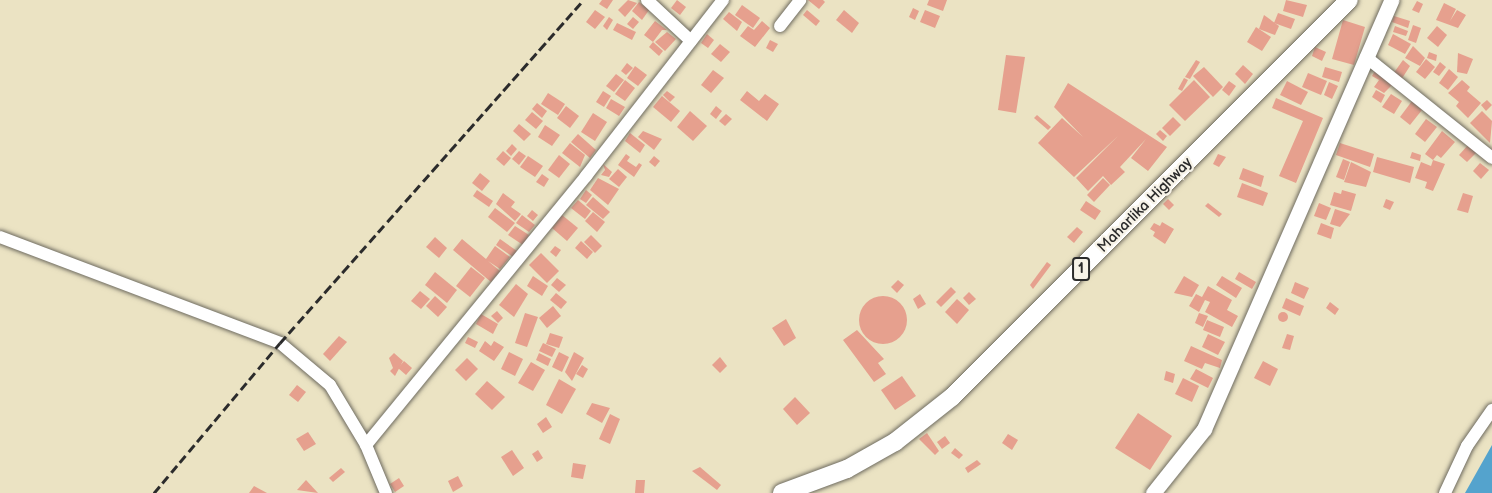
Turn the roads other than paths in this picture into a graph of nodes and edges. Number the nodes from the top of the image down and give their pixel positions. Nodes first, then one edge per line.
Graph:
1 (646, 0) edge
2 (723, 0) edge
3 (800, 0) edge
4 (1349, 0) edge
5 (1391, 0) edge
6 (780, 26) dead end
7 (691, 41) junction
8 (1366, 57) junction
9 (1492, 158) edge
10 (0, 237) edge
11 (1492, 410) edge
12 (366, 445) junction
13 (386, 493) edge
14 (782, 493) edge
15 (1154, 493) edge
16 (1445, 493) edge

1 - 7 street
2 - 7 street
3 - 6 street
4 - 14 highway, Maharlika Highway / 1
5 - 8 main road
7 - 12 street
8 - 9 street
8 - 15 main road
10 - 12 street
11 - 16 street
12 - 13 street

